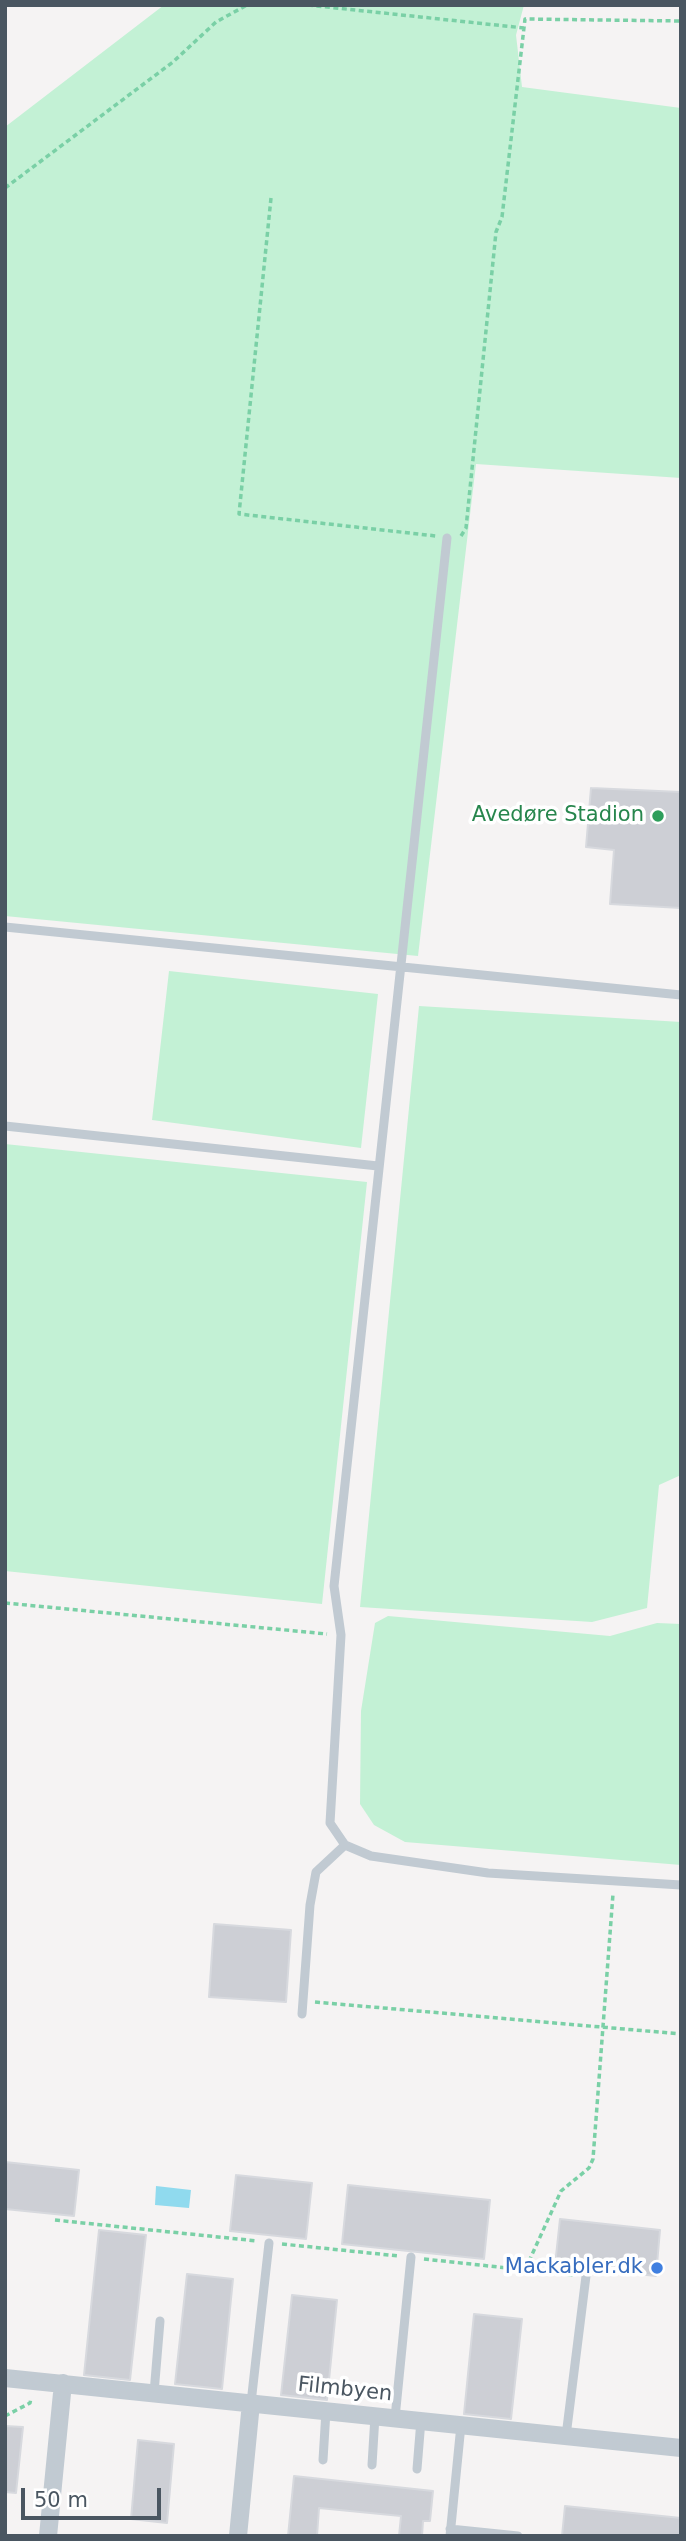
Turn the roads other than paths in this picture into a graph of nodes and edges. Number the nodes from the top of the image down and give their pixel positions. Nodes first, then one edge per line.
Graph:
1 (447, 538) road end
2 (5, 927) edge
3 (399, 967) junction
4 (681, 995) edge
5 (5, 1126) edge
6 (378, 1166) junction
7 (345, 1845) junction
8 (681, 1885) edge
9 (302, 2014) dead end
10 (269, 2243) road end
11 (411, 2257) road end
12 (586, 2276) road end
13 (160, 2321) dead end
14 (5, 2378) edge
15 (64, 2383) junction
16 (155, 2393) junction
17 (251, 2403) junction
18 (326, 2411) junction
19 (375, 2416) junction
20 (395, 2418) junction
21 (421, 2420) junction
22 (461, 2425) junction
23 (566, 2436) junction
24 (681, 2448) edge
25 (323, 2460) dead end
26 (372, 2465) dead end
27 (417, 2469) dead end
28 (450, 2532) edge
29 (48, 2536) edge
30 (238, 2536) edge
31 (518, 2536) edge

1 - 3 lane
2 - 3 lane
3 - 4 lane
3 - 6 lane
5 - 6 lane
6 - 7 lane
7 - 8 lane
7 - 9 lane
10 - 17 lane
11 - 20 lane
12 - 23 lane
13 - 16 lane
14 - 15 street, Filmbyen
15 - 16 street, Filmbyen
15 - 29 street
16 - 17 street, Filmbyen
17 - 18 street, Filmbyen
17 - 30 street
18 - 19 street, Filmbyen
18 - 25 lane
19 - 20 street, Filmbyen
19 - 26 lane
20 - 21 street, Filmbyen
21 - 22 street, Filmbyen
21 - 27 lane
22 - 23 street, Filmbyen
22 - 28 lane
23 - 24 street, Filmbyen
28 - 31 lane

